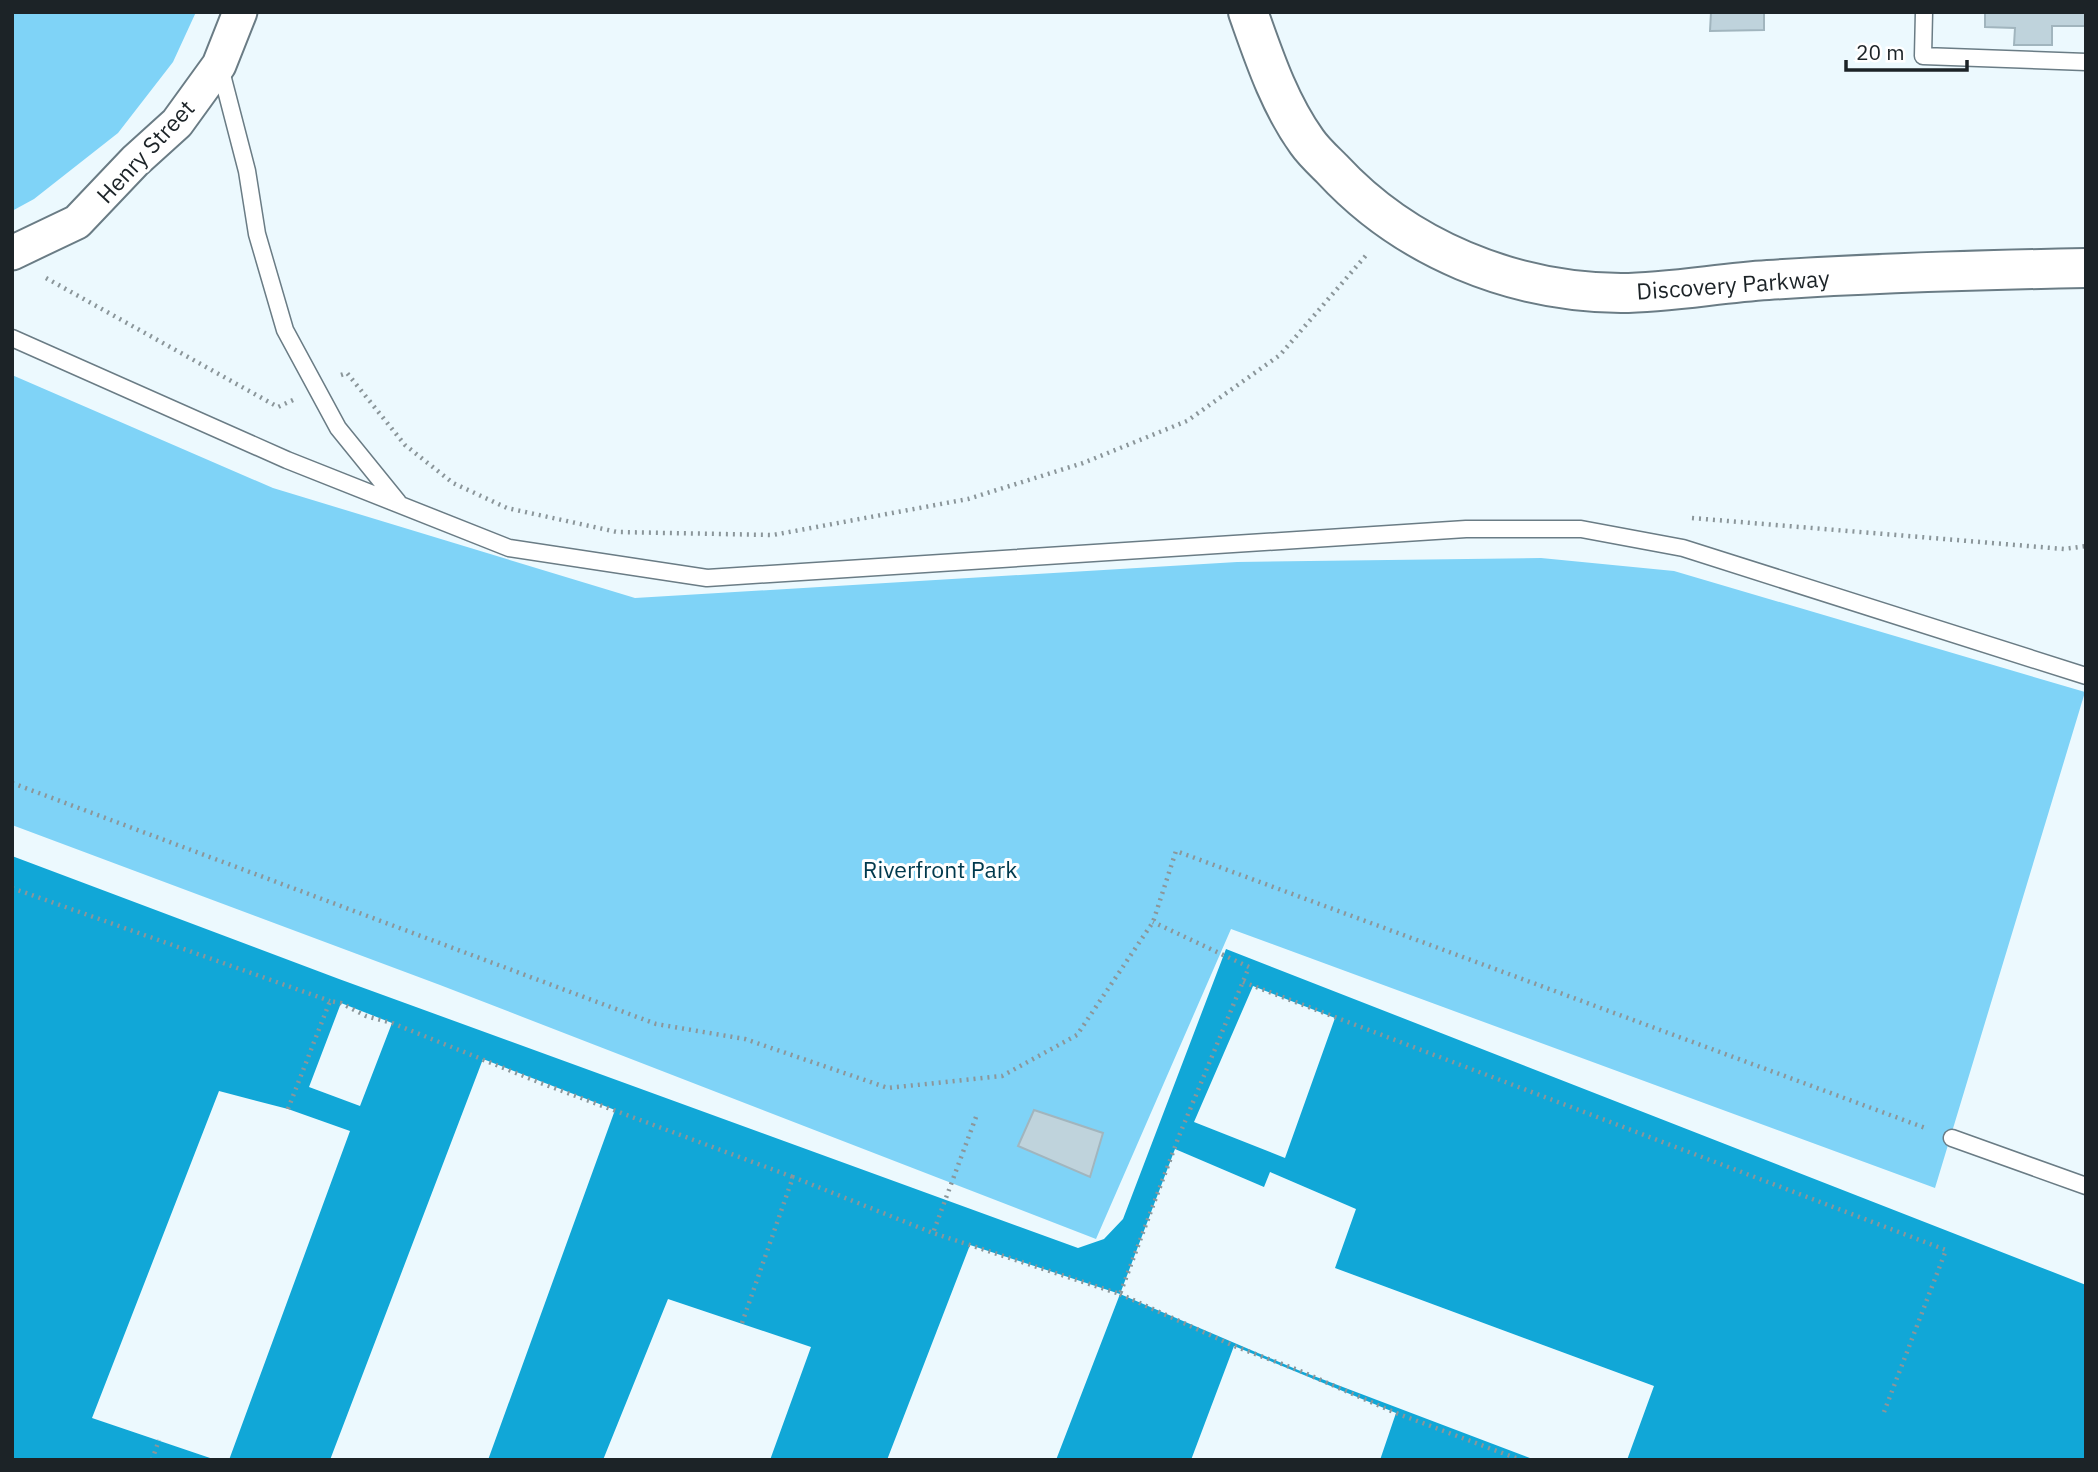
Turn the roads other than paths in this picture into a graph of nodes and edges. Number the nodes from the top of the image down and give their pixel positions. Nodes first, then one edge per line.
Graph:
1 (240, 12) edge
2 (1248, 12) edge
3 (1924, 12) edge
4 (2086, 62) edge
5 (219, 65) junction
6 (24, 263) edge
7 (2086, 268) edge
8 (12, 338) edge
9 (400, 504) junction
10 (2086, 676) edge
11 (1952, 1138) road end
12 (2086, 1185) edge

1 - 5 street, Henry Street
2 - 7 street, Discovery Parkway
3 - 4 lane
5 - 6 street, Henry Street
5 - 9 lane
8 - 9 lane
9 - 10 lane
11 - 12 lane

